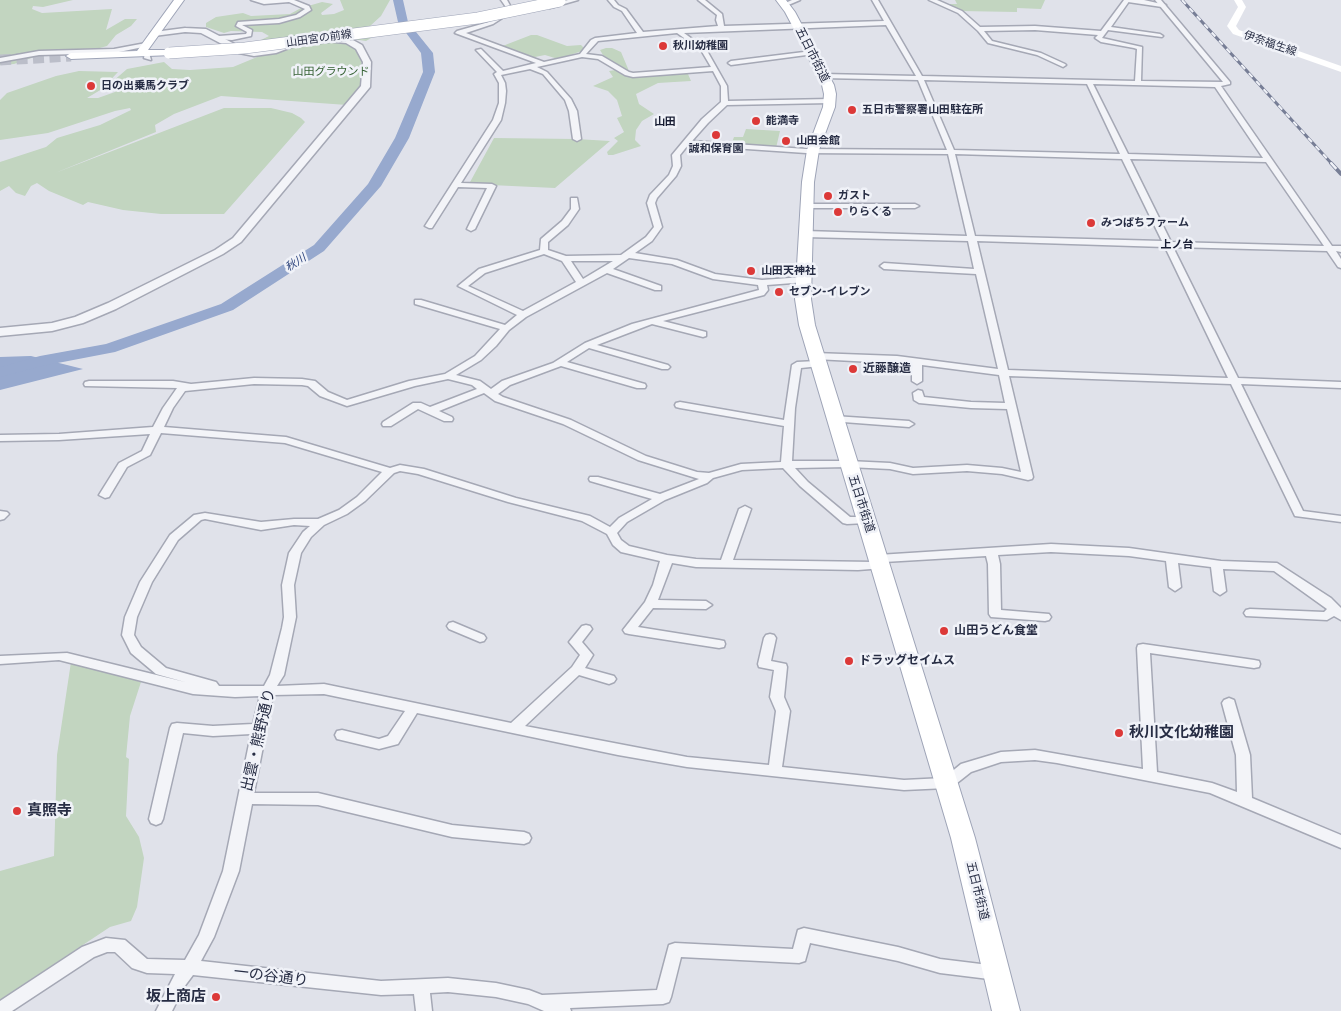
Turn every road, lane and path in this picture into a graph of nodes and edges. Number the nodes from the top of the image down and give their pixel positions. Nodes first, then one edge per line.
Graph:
1 (178, 0) edge
2 (254, 0) edge
3 (290, 0) edge
4 (504, 0) edge
5 (575, 0) edge
6 (611, 0) edge
7 (701, 0) edge
8 (875, 0) edge
9 (932, 0) edge
10 (1127, 0) edge
11 (1238, 0) edge
12 (562, 1) edge
13 (787, 2) edge
14 (1160, 2) edge
15 (502, 16) junction
16 (888, 23) junction
17 (798, 26) junction
18 (722, 28) junction
19 (978, 28) junction
20 (1104, 30) junction
21 (679, 32) junction
22 (154, 34) junction
23 (641, 34) junction
24 (1160, 36) dead end
25 (219, 38) junction
26 (479, 50) dead end
27 (146, 53) junction
28 (170, 53) joint
29 (812, 53) junction
30 (582, 55) junction
31 (71, 56) tunnel mouth
32 (0, 60) edge
33 (731, 63) dead end
34 (544, 64) junction
35 (1063, 64) dead end
36 (533, 68) junction
37 (716, 68) junction
38 (1341, 69) edge
39 (502, 73) junction
40 (823, 76) junction
41 (920, 78) junction
42 (1090, 82) junction
43 (1138, 83) junction
44 (1217, 85) junction
45 (830, 101) junction
46 (725, 103) junction
47 (577, 139) dead end
48 (686, 143) junction
49 (813, 150) junction
50 (952, 152) junction
51 (1125, 156) junction
52 (1269, 160) junction
53 (457, 185) junction
54 (574, 200) dead end
55 (807, 206) junction
56 (915, 206) dead end
57 (429, 226) dead end
58 (471, 230) dead end
59 (805, 234) junction
60 (972, 239) junction
61 (1168, 244) junction
62 (1330, 249) junction
63 (1341, 250) edge
64 (544, 251) junction
65 (627, 257) junction
66 (565, 259) junction
67 (884, 266) dead end
68 (1341, 266) edge
69 (607, 270) junction
70 (980, 272) junction
71 (803, 280) junction
72 (762, 283) junction
73 (582, 284) junction
74 (658, 288) dead end
75 (418, 302) dead end
76 (523, 315) junction
77 (653, 321) junction
78 (506, 328) junction
79 (0, 332) edge
80 (703, 334) dead end
81 (588, 345) junction
82 (816, 360) junction
83 (917, 361) junction
84 (560, 363) junction
85 (665, 367) dead end
86 (1005, 373) junction
87 (448, 376) junction
88 (917, 381) dead end
89 (1234, 382) junction
90 (88, 384) dead end
91 (1341, 385) edge
92 (187, 386) junction
93 (641, 386) dead end
94 (489, 391) junction
95 (918, 393) dead end
96 (680, 405) dead end
97 (1012, 406) junction
98 (430, 411) junction
99 (834, 419) junction
100 (448, 420) dead end
101 (387, 424) dead end
102 (789, 424) junction
103 (909, 424) dead end
104 (157, 430) junction
105 (0, 438) edge
106 (848, 464) junction
107 (786, 465) junction
108 (390, 471) junction
109 (709, 476) junction
110 (594, 479) dead end
111 (106, 495) dead end
112 (661, 498) junction
113 (745, 509) dead end
114 (1341, 519) edge
115 (866, 520) junction
116 (320, 523) junction
117 (611, 532) junction
118 (991, 552) junction
119 (1172, 558) junction
120 (667, 560) junction
121 (726, 562) junction
122 (879, 562) junction
123 (1216, 564) junction
124 (1175, 587) dead end
125 (1220, 591) dead end
126 (650, 604) junction
127 (706, 605) dead end
128 (1338, 612) edge
129 (1250, 613) dead end
130 (1045, 617) dead end
131 (453, 626) dead end
132 (586, 629) dead end
133 (480, 638) dead end
134 (770, 638) dead end
135 (719, 644) dead end
136 (0, 660) edge
137 (1254, 664) dead end
138 (578, 670) junction
139 (609, 679) dead end
140 (215, 691) junction
141 (268, 691) junction
142 (1230, 702) dead end
143 (414, 707) junction
144 (515, 727) junction
145 (259, 729) junction
146 (342, 735) dead end
147 (775, 770) junction
148 (1150, 776) junction
149 (947, 783) junction
150 (246, 798) junction
151 (1245, 800) junction
152 (156, 818) dead end
153 (524, 838) dead end
154 (1341, 842) edge
155 (189, 968) junction
156 (997, 973) junction
157 (421, 986) junction
158 (543, 1002) junction
159 (0, 1010) edge
160 (164, 1011) edge
161 (424, 1011) edge
162 (563, 1011) edge
163 (1006, 1011) edge

1 - 22 main road
2 - 3 street
3 - 25 street
4 - 15 street
5 - 15 street
6 - 23 street
7 - 18 street
8 - 16 street
9 - 19 street
10 - 14 street
10 - 20 street
11 - 38 main road, 伊奈福生線
12 - 28 main road, 山田宮の前線, bridge
13 - 17 main road, 五日市街道
14 - 44 street
15 - 34 street
16 - 17 street
16 - 41 street
17 - 18 street
17 - 29 main road, 五日市街道
18 - 21 street
19 - 20 street
19 - 35 street
20 - 24 street
20 - 43 street
21 - 23 street
21 - 37 street
22 - 25 street
22 - 27 main road
23 - 30 street
25 - 79 street
26 - 39 street
27 - 28 main road, 山田宮の前線
27 - 31 main road, 山田宮の前線
27 - 32 street
29 - 33 street
29 - 40 main road, 五日市街道
30 - 34 street
30 - 37 street
34 - 36 street
36 - 39 street
36 - 47 street
37 - 46 street
39 - 53 street
40 - 41 street
40 - 45 main road, 五日市街道
41 - 42 street
41 - 50 street
42 - 43 street
42 - 51 street
43 - 44 street
44 - 52 street
45 - 46 street
45 - 49 main road, 五日市街道
46 - 48 street
48 - 49 street
48 - 65 street
49 - 50 street
49 - 55 main road, 五日市街道
50 - 51 street
50 - 60 street
51 - 52 street
51 - 61 street
52 - 62 street
53 - 57 street
53 - 58 street
54 - 64 street
55 - 56 street
55 - 59 main road, 五日市街道
59 - 60 street
59 - 71 main road, 五日市街道
60 - 61 street
60 - 70 street
61 - 62 street
61 - 89 street
62 - 63 street
62 - 68 street
64 - 66 street
64 - 76 street
65 - 66 street
65 - 69 street
65 - 72 street
66 - 73 street
67 - 70 street
69 - 73 street
69 - 74 street
70 - 86 street
71 - 72 street
71 - 82 main road, 五日市街道
72 - 77 street
73 - 76 street
75 - 78 street
76 - 78 street
77 - 80 street
77 - 81 street
78 - 87 street
81 - 84 street
81 - 85 street
82 - 83 street
82 - 99 main road, 五日市街道
82 - 102 street
83 - 86 street
83 - 88 street
84 - 93 street
84 - 94 street
86 - 89 street
86 - 97 street
87 - 92 street
87 - 94 street
89 - 91 street
89 - 114 street
90 - 92 street
92 - 104 street
94 - 98 street
94 - 109 street
95 - 97 street
96 - 102 street
97 - 106 street
98 - 100 street
98 - 101 street
99 - 103 street
99 - 106 main road, 五日市街道
102 - 107 street
104 - 105 street
104 - 108 street
104 - 111 street
106 - 107 street
106 - 115 main road, 五日市街道
107 - 109 street
107 - 115 street
108 - 116 street, 出雲・熊野通り
108 - 117 street
109 - 112 street
110 - 112 street
112 - 117 street
113 - 121 street
115 - 122 main road, 五日市街道
116 - 140 street
116 - 141 street, 出雲・熊野通り
117 - 120 street
118 - 119 street
118 - 122 street
118 - 130 street
119 - 123 street
119 - 124 street
120 - 121 street
120 - 126 street
121 - 122 street
122 - 149 main road, 五日市街道
123 - 125 street
123 - 128 street
126 - 127 street
126 - 135 street
128 - 129 street
131 - 133 street
132 - 138 street
134 - 147 street
136 - 140 street
137 - 148 street
138 - 139 street
138 - 144 street
140 - 141 street
141 - 143 street
141 - 145 street, 出雲・熊野通り
142 - 151 street
143 - 144 street
143 - 146 street
144 - 147 street
145 - 150 street, 出雲・熊野通り
145 - 152 street
147 - 149 street
148 - 149 street
148 - 151 street
149 - 156 main road, 五日市街道
150 - 153 street
150 - 155 street, 出雲・熊野通り
151 - 154 street
155 - 157 street, 一の谷通り
155 - 159 street, 一の谷通り
155 - 160 street, 出雲・熊野通り
156 - 158 street
156 - 163 main road, 五日市街道
157 - 158 street, 一の谷通り
157 - 161 street
158 - 162 street, 一の谷通り

